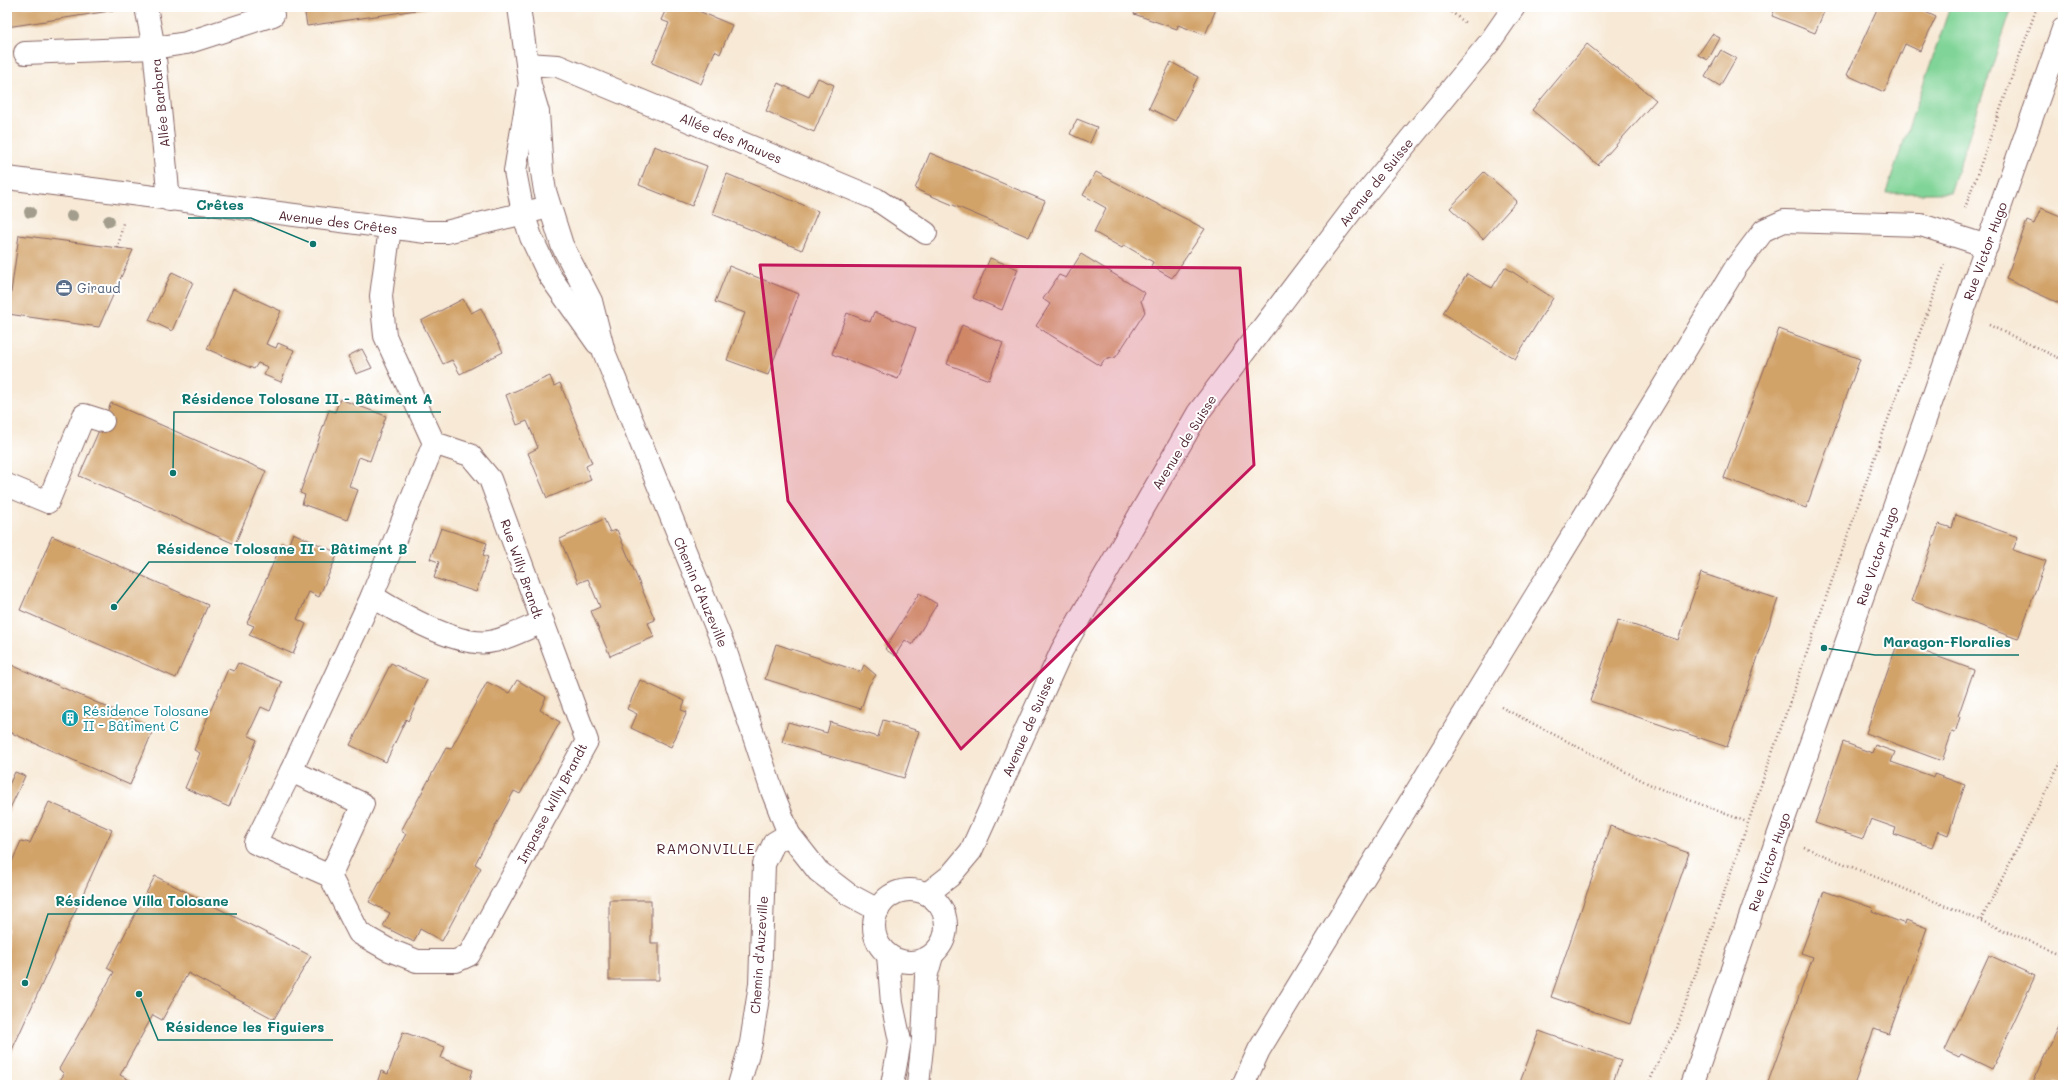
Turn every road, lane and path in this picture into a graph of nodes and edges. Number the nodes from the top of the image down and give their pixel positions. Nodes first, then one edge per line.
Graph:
1 (146, 7) edge
2 (519, 7) edge
3 (1514, 7) edge
4 (2037, 7) edge
5 (273, 15) dead end
6 (2063, 29) edge
7 (154, 48) junction
8 (25, 53) dead end
9 (528, 74) junction
10 (7, 178) edge
11 (169, 200) junction
12 (549, 207) junction
13 (523, 213) junction
14 (390, 228) junction
15 (926, 234) dead end
16 (1955, 236) junction
17 (1987, 246) junction
18 (1987, 324) dead end
19 (604, 352) junction
20 (2063, 360) edge
21 (103, 421) dead end
22 (434, 444) junction
23 (7, 484) edge
24 (372, 596) junction
25 (543, 622) junction
26 (1497, 705) dead end
27 (2063, 758) edge
28 (291, 772) junction
29 (1747, 822) junction
30 (789, 834) junction
31 (1778, 836) junction
32 (330, 876) junction
33 (928, 894) junction
34 (878, 910) junction
35 (1981, 920) junction
36 (888, 955) junction
37 (932, 956) junction
38 (2063, 956) edge
39 (739, 1085) edge
40 (892, 1085) edge
41 (918, 1085) edge
42 (1243, 1085) edge
43 (1648, 1085) edge
44 (1692, 1085) edge

1 - 7 street, Allée Barbara
2 - 9 street, Chemin d'Auzeville
3 - 33 street, Avenue de Suisse
4 - 16 path
5 - 7 street
6 - 17 street, Rue Victor Hugo
7 - 8 street
7 - 11 street, Allée Barbara
9 - 12 street, Chemin d'Auzeville
9 - 13 street, Chemin d'Auzeville
9 - 15 street, Allée des Mauves
10 - 11 street, Avenue des Crêtes
11 - 14 street, Avenue des Crêtes
12 - 13 street, Avenue des Crêtes
12 - 19 street, Chemin d'Auzeville
13 - 14 street, Avenue des Crêtes
13 - 19 street, Chemin d'Auzeville
14 - 22 street
16 - 17 street
16 - 29 path
16 - 42 street
17 - 31 street, Rue Victor Hugo
18 - 20 path
19 - 30 street, Chemin d'Auzeville
21 - 23 street
22 - 24 street
22 - 25 street, Rue Willy Brandt
24 - 25 street, Rue Willy Brandt
24 - 28 street
25 - 32 street, Impasse Willy Brandt
26 - 29 path
27 - 35 path
28 - 32 street
28 - 32 street
29 - 43 path
30 - 34 street, Chemin d'Auzeville
30 - 39 street, Chemin d'Auzeville
31 - 35 path
31 - 44 street, Rue Victor Hugo
33 - 34 street
33 - 37 street
34 - 36 street
35 - 38 path
36 - 37 street
36 - 40 street
37 - 41 street

